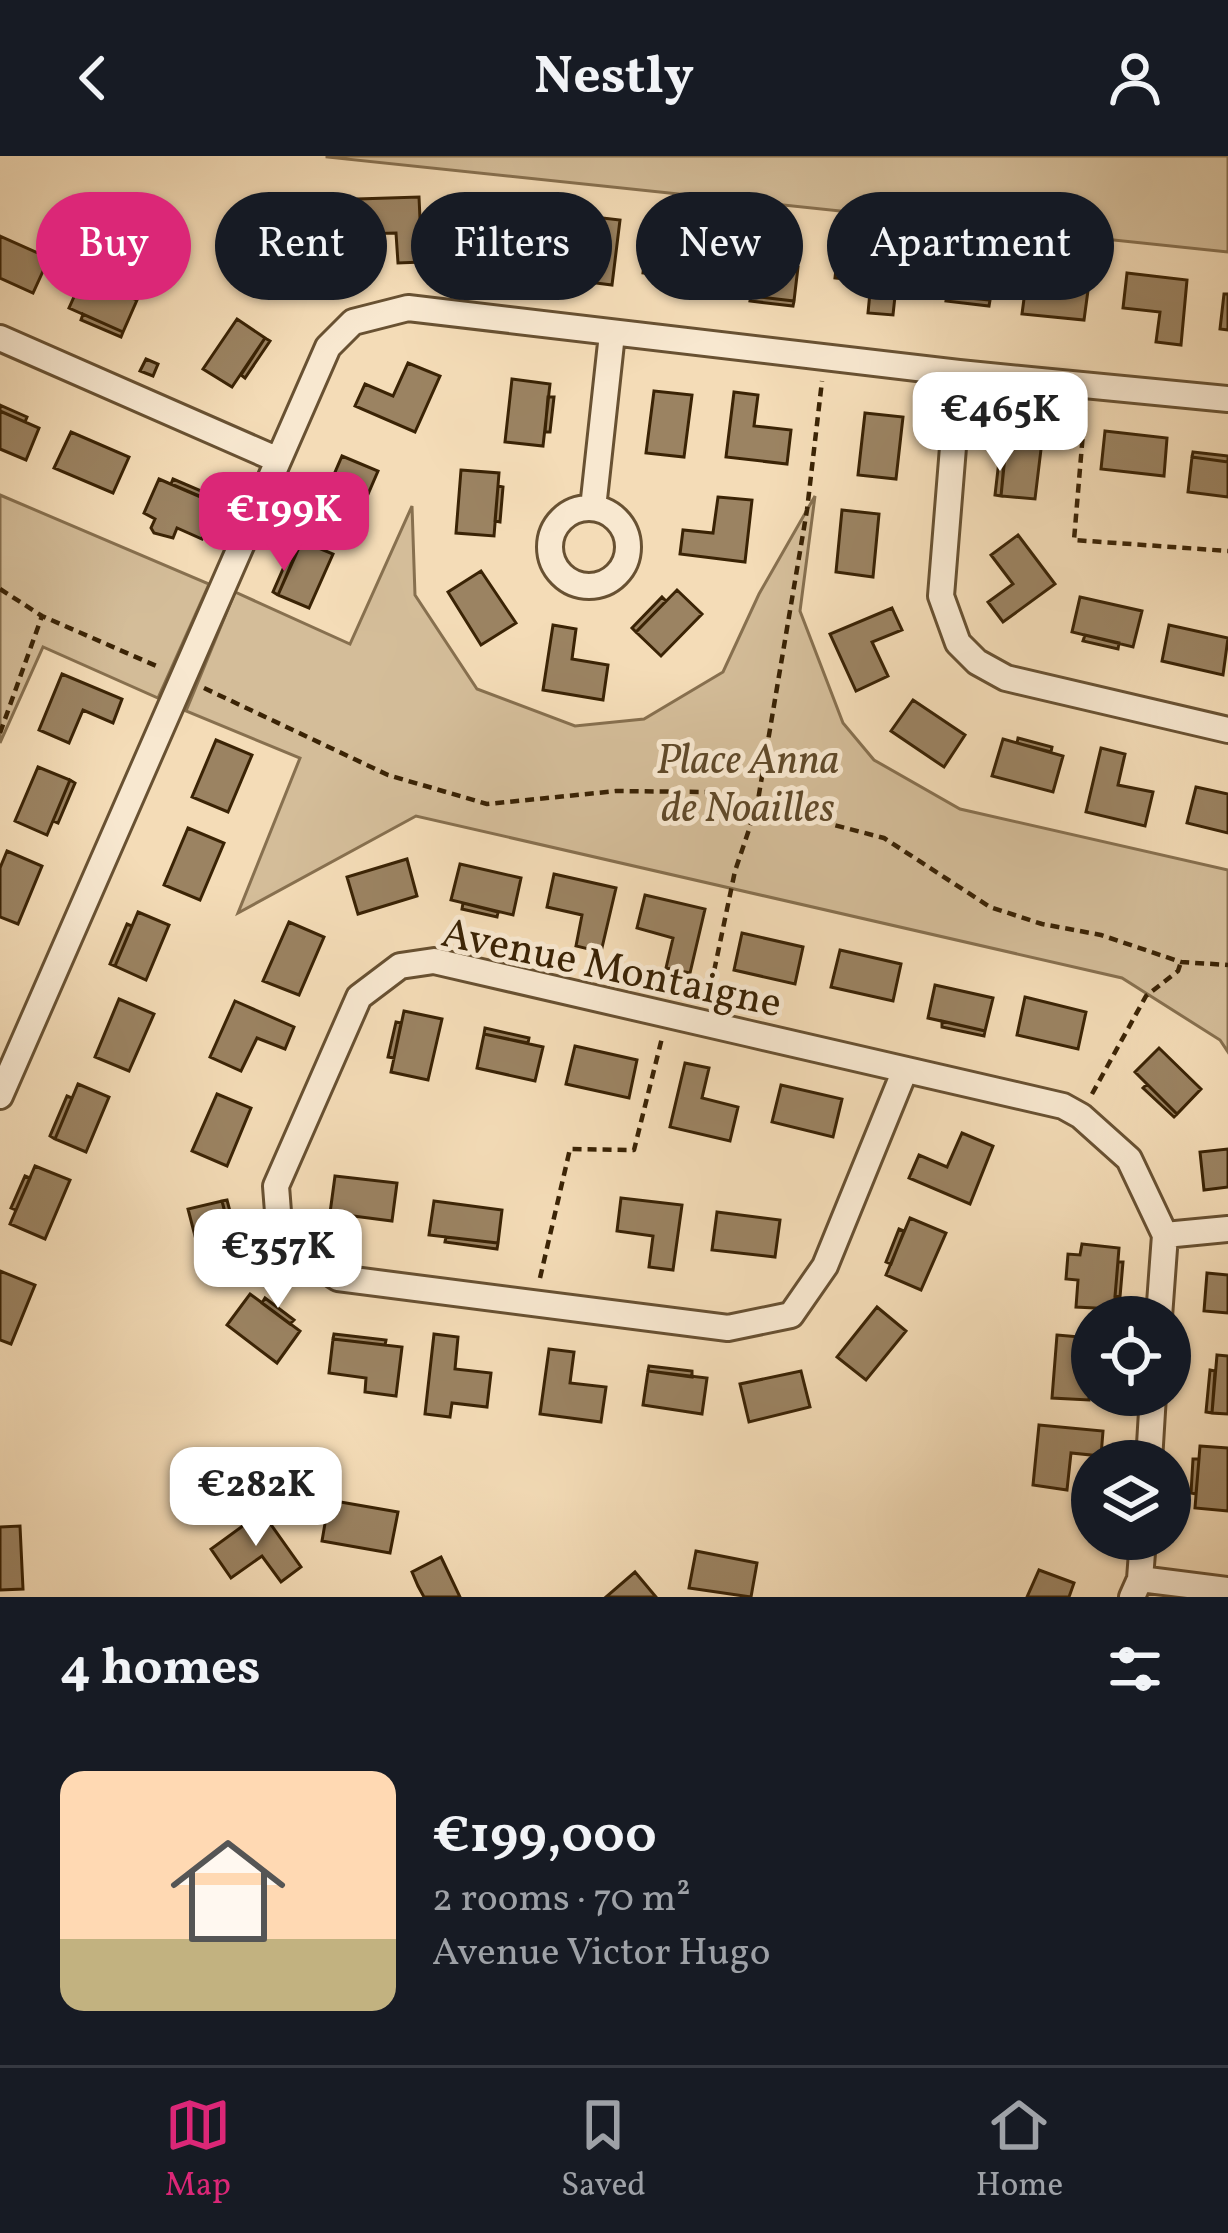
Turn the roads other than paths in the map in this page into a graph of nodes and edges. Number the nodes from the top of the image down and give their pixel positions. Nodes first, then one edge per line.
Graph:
1 (612, 334) junction
2 (0, 338) edge
3 (959, 373) junction
4 (1228, 399) edge
5 (276, 459) junction
6 (593, 508) dead end
7 (1228, 730) edge
8 (905, 1070) junction
9 (0, 1096) edge
10 (1228, 1229) edge
11 (1165, 1235) junction
12 (1161, 1296) edge
13 (1136, 1588) edge
14 (1228, 1591) edge

1 - 3 street
1 - 5 street
1 - 6 street
2 - 5 street
3 - 4 street
3 - 7 street
5 - 9 street
8 - 8 street, Avenue Montaigne
8 - 11 street, Avenue Montaigne
10 - 11 street
11 - 12 street, Avenue Montaigne
13 - 14 street

